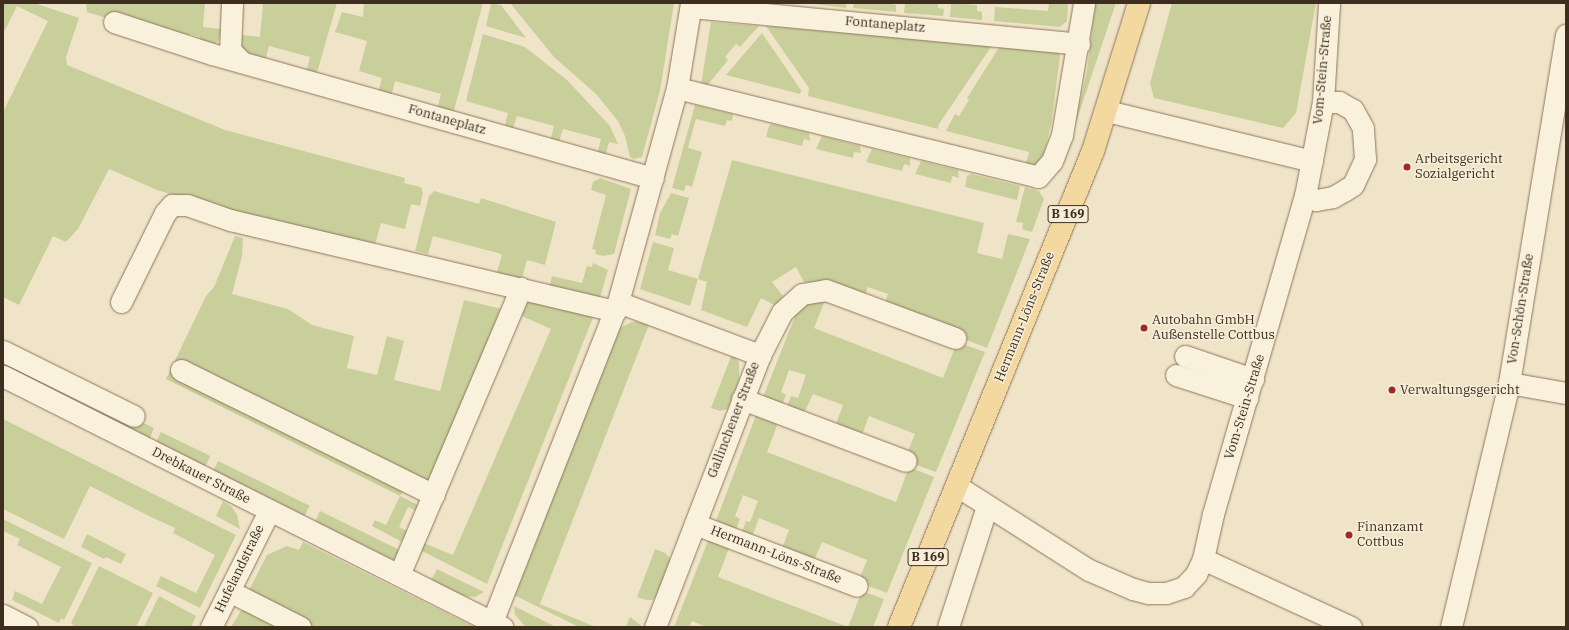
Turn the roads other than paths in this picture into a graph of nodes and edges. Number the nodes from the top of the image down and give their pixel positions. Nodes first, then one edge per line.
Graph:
1 (232, 3) edge
2 (1084, 3) edge
3 (1139, 3) edge
4 (1329, 3) edge
5 (691, 5) edge
6 (114, 22) dead end
7 (1566, 35) edge
8 (1079, 44) junction
9 (242, 61) junction
10 (677, 88) junction
11 (1323, 102) junction
12 (1107, 111) junction
13 (1312, 161) junction
14 (653, 178) junction
15 (1305, 196) junction
16 (521, 288) junction
17 (121, 302) dead end
18 (616, 306) junction
19 (955, 338) dead end
20 (3, 351) edge
21 (760, 355) junction
22 (1185, 356) dead end
23 (181, 370) dead end
24 (1176, 375) dead end
25 (3, 376) edge
26 (1509, 383) junction
27 (1250, 389) junction
28 (1566, 393) edge
29 (742, 399) junction
30 (134, 416) dead end
31 (906, 461) dead end
32 (957, 486) junction
33 (434, 495) junction
34 (987, 506) junction
35 (268, 511) junction
36 (695, 524) junction
37 (1203, 559) junction
38 (399, 575) junction
39 (857, 586) dead end
40 (229, 591) junction
41 (3, 615) edge
42 (497, 625) edge
43 (27, 627) edge
44 (211, 627) edge
45 (300, 627) edge
46 (655, 627) edge
47 (899, 627) edge
48 (948, 627) edge
49 (1351, 627) edge
50 (1451, 627) edge

1 - 9 street
2 - 8 street
3 - 12 main road, Hermann-Löns-Straße / B 169
4 - 11 street, Vom-Stein-Straße
5 - 8 street, Fontaneplatz
5 - 10 street
6 - 9 street, Fontaneplatz
7 - 26 street, Von-Schön-Straße
8 - 10 street
9 - 14 street, Fontaneplatz
10 - 14 street
11 - 13 street, Vom-Stein-Straße
11 - 15 street
12 - 13 street
12 - 32 main road, Hermann-Löns-Straße / B 169
13 - 15 street, Vom-Stein-Straße
14 - 18 street
15 - 27 street, Vom-Stein-Straße
16 - 17 street, Gallinchener Straße
16 - 18 street, Gallinchener Straße
16 - 33 street
18 - 21 street, Gallinchener Straße
18 - 42 street
19 - 21 street
20 - 30 street
21 - 29 street, Gallinchener Straße
22 - 27 street
23 - 33 street
24 - 27 street
25 - 35 street, Drebkauer Straße
26 - 28 street
26 - 50 street, Von-Schön-Straße
27 - 37 street, Vom-Stein-Straße
29 - 31 street
29 - 36 street, Gallinchener Straße
32 - 34 street, Vom-Stein-Straße
32 - 47 main road, Hermann-Löns-Straße / B 169
33 - 38 street
34 - 37 street, Vom-Stein-Straße
34 - 48 street
35 - 38 street, Drebkauer Straße
35 - 40 street, Hufelandstraße
36 - 39 street, Hermann-Löns-Straße
36 - 46 street, Gallinchener Straße
37 - 49 street
38 - 42 street, Drebkauer Straße
40 - 44 street, Hufelandstraße
40 - 45 street
41 - 43 street

